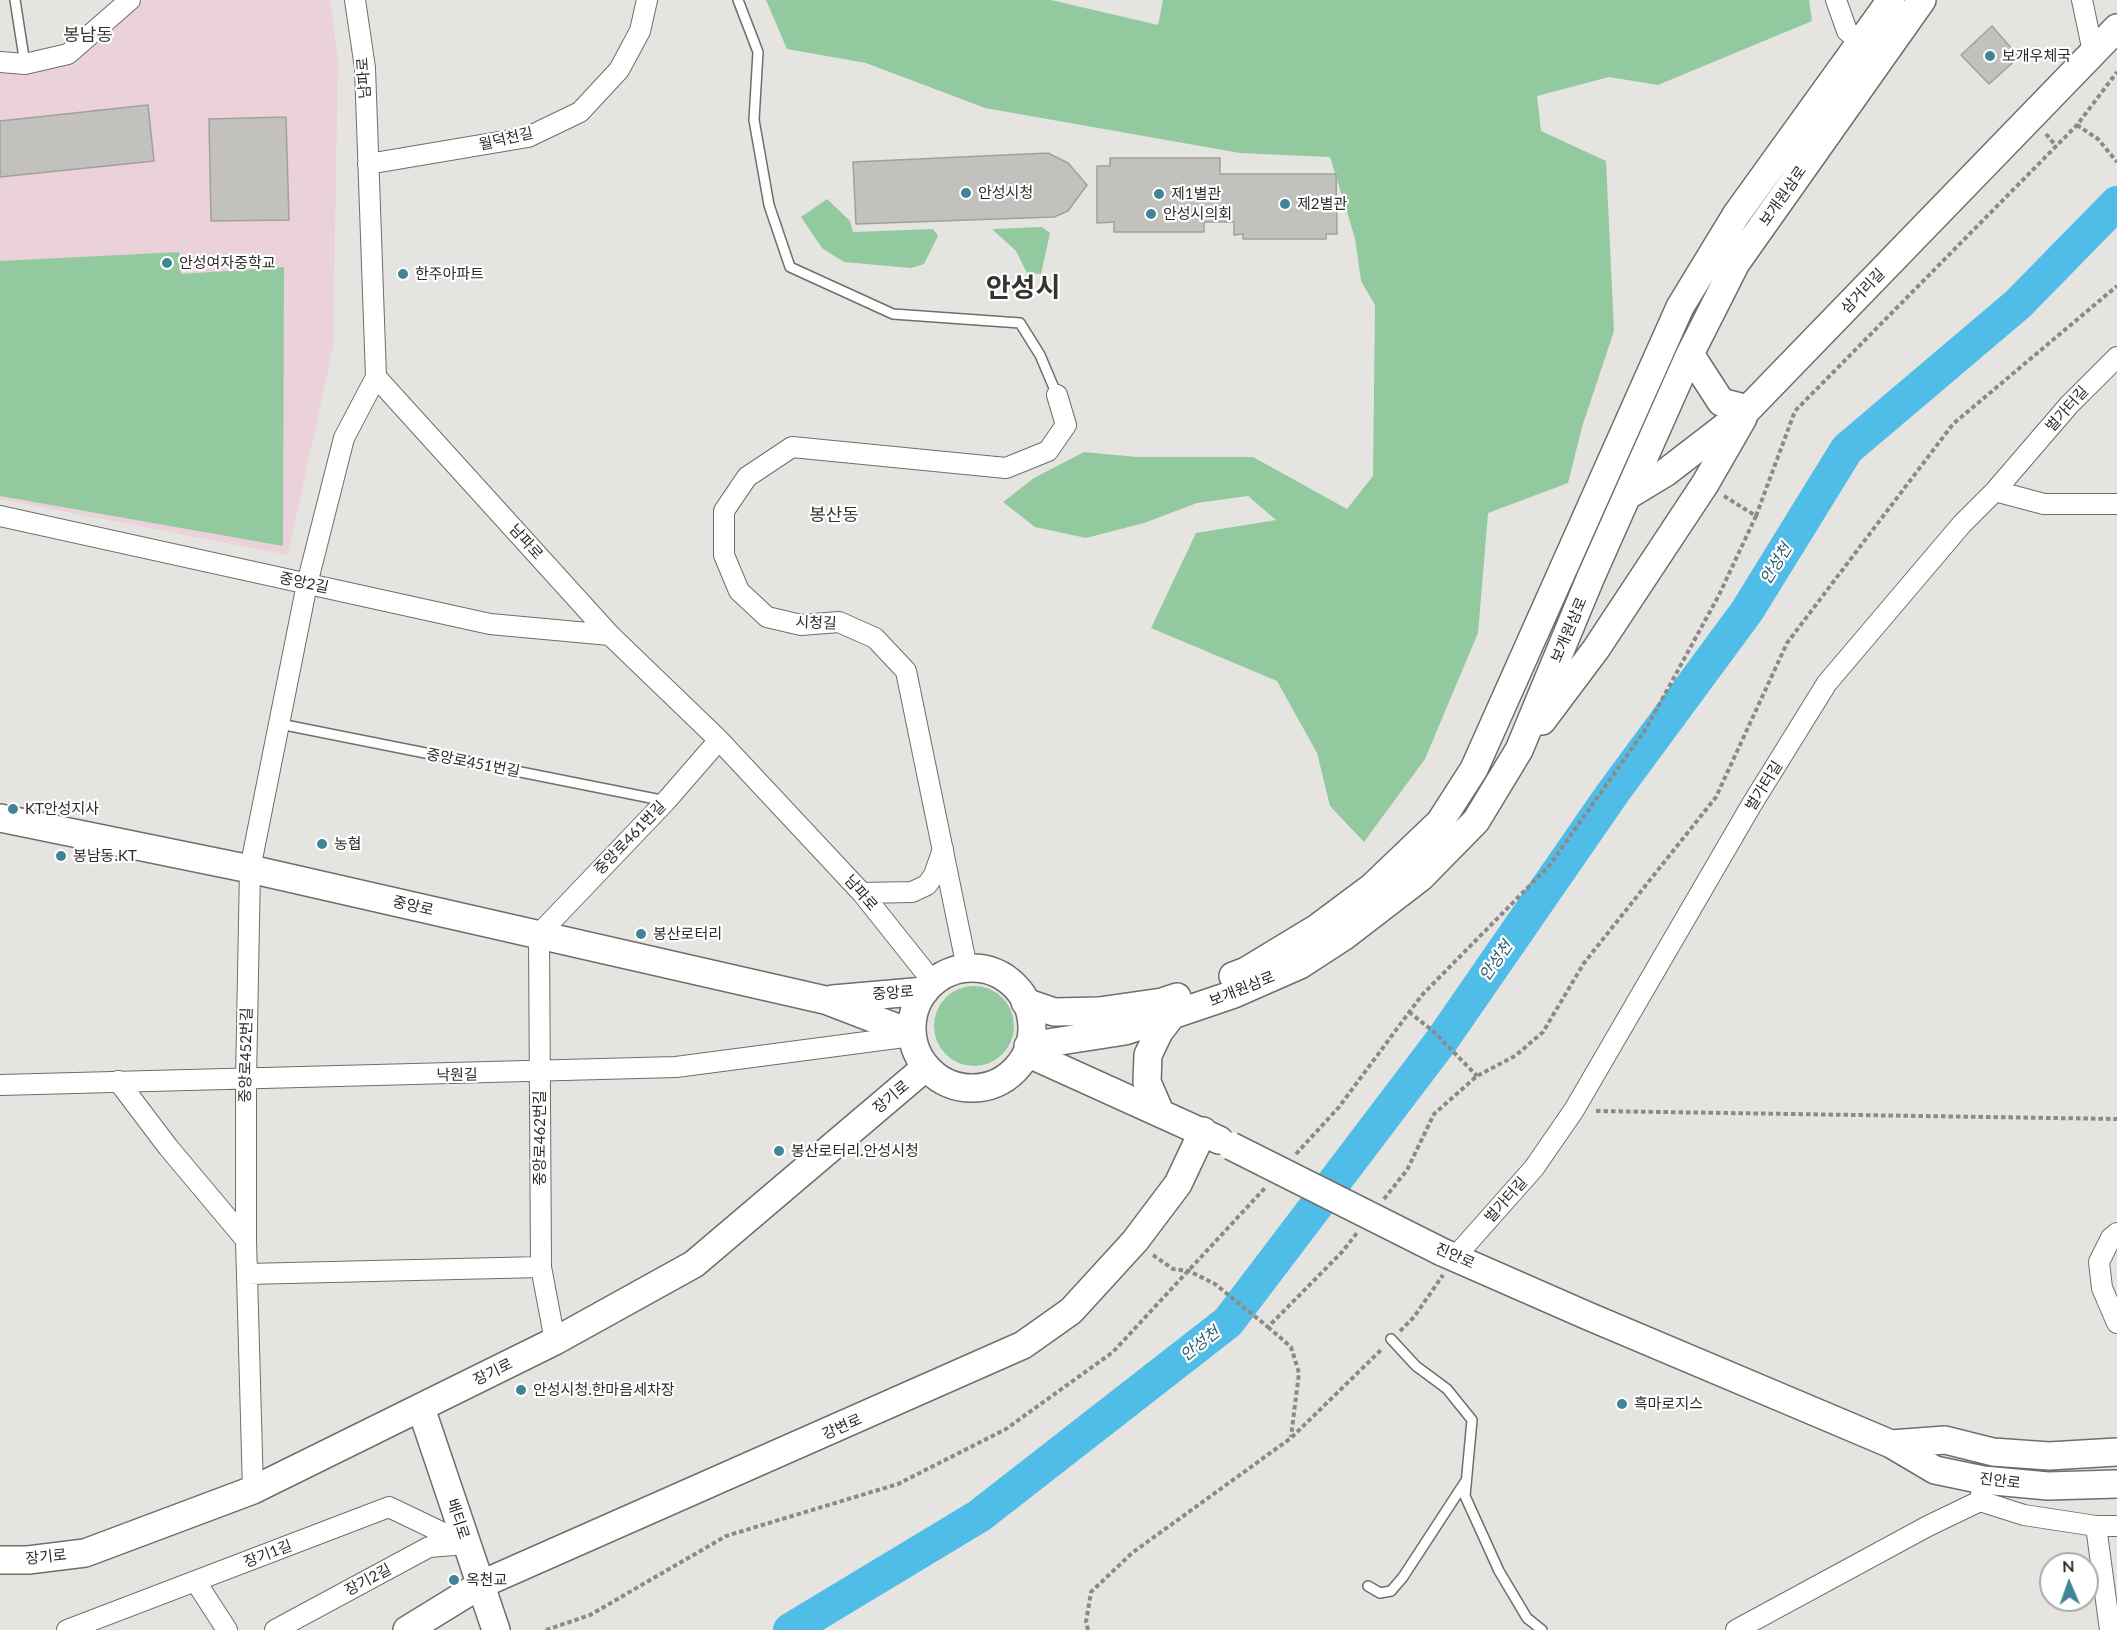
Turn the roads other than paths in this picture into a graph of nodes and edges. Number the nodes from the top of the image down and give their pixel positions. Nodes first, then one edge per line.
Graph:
1 (15, 0) edge
2 (130, 0) edge
3 (355, 0) edge
4 (647, 0) edge
5 (738, 0) edge
6 (1836, 0) edge
7 (1891, 0) edge
8 (1922, 0) edge
9 (2079, 2) edge
10 (2117, 28) edge
11 (1870, 50) junction
12 (2093, 52) junction
13 (0, 62) edge
14 (25, 64) junction
15 (368, 164) junction
16 (1690, 354) junction
17 (2117, 357) edge
18 (376, 376) junction
19 (1057, 395) joint
20 (1748, 409) junction
21 (1995, 491) junction
22 (1630, 494) junction
23 (2117, 504) edge
24 (0, 516) edge
25 (1583, 523) junction
26 (307, 584) junction
27 (610, 635) junction
28 (280, 724) junction
29 (719, 740) junction
30 (1519, 750) junction
31 (666, 801) junction
32 (0, 818) edge
33 (943, 849) junction
34 (250, 869) junction
35 (862, 893) junction
36 (539, 934) junction
37 (967, 968) junction
38 (929, 987) junction
39 (825, 1000) junction
40 (1025, 1002) junction
41 (1172, 1015) junction
42 (912, 1034) junction
43 (1028, 1050) junction
44 (926, 1067) junction
45 (540, 1073) junction
46 (246, 1080) junction
47 (118, 1081) junction
48 (0, 1085) edge
49 (1160, 1112) junction
50 (1203, 1131) junction
51 (2117, 1233) edge
52 (246, 1240) junction
53 (1449, 1254) junction
54 (541, 1267) junction
55 (247, 1274) junction
56 (2117, 1323) edge
57 (1391, 1340) road end
58 (555, 1341) junction
59 (421, 1408) junction
60 (1891, 1444) junction
61 (2117, 1452) edge
62 (1466, 1480) junction
63 (2117, 1484) edge
64 (253, 1490) junction
65 (1981, 1491) junction
66 (2096, 1526) junction
67 (2117, 1527) edge
68 (466, 1544) junction
69 (0, 1560) edge
70 (196, 1582) junction
71 (1368, 1587) dead end
72 (484, 1591) junction
73 (67, 1630) edge
74 (227, 1630) edge
75 (274, 1630) edge
76 (406, 1630) edge
77 (496, 1630) edge
78 (1542, 1630) edge
79 (1736, 1630) edge
80 (2110, 1630) edge

1 - 14 lane
2 - 14 street
3 - 15 street, 남파로
4 - 15 street, 월덕천길
5 - 19 lane
6 - 11 street
7 - 11 main road, 보개원삼로
8 - 11 main road, 보개원삼로
9 - 12 street
10 - 12 main road, 삼거리길
11 - 16 main road, 보개원삼로
11 - 25 main road, 보개원삼로
12 - 20 main road, 삼거리길
13 - 14 street
15 - 18 street, 남파로
16 - 20 main road
16 - 22 main road, 보개원삼로
17 - 21 street, 벌가터길
18 - 26 street
18 - 27 street, 남파로
19 - 33 street, 시청길
20 - 22 main road, 삼거리길
20 - 30 main road
21 - 23 street
21 - 53 street, 벌가터길
22 - 25 main road, 삼거리길
22 - 30 main road, 보개원삼로
24 - 26 street, 중앙2길
25 - 40 main road, 보개원삼로
26 - 27 street, 중앙2길
26 - 28 street
27 - 29 street, 남파로
28 - 31 lane, 중앙로451번길
28 - 34 street
29 - 31 street, 중앙로461번길
29 - 35 street, 남파로
30 - 41 main road, 보개원삼로
31 - 36 street, 중앙로461번길
32 - 34 main road, 중앙로
33 - 35 street
33 - 37 street, 시청길
34 - 36 main road, 중앙로
34 - 46 street, 중앙로452번길
35 - 38 street, 남파로
36 - 39 main road, 중앙로
36 - 45 street, 중앙로462번길
37 - 38 main road
37 - 40 main road
38 - 39 main road, 중앙로
38 - 42 main road
39 - 42 main road, 중앙로
40 - 43 main road
41 - 43 main road, 보개원삼로
41 - 49 main road
42 - 44 main road
42 - 45 street, 낙원길
43 - 44 main road
43 - 49 main road, 진안로
44 - 58 main road, 장기로
45 - 46 street, 낙원길
45 - 54 street, 중앙로462번길
46 - 47 street, 낙원길
46 - 52 street, 중앙로452번길
47 - 48 street, 낙원길
47 - 52 street
49 - 50 main road, 진안로
50 - 53 main road, 진안로, bridge
50 - 72 main road, 강변로
51 - 56 street
52 - 55 street, 중앙로452번길
53 - 60 main road, 진안로
54 - 55 street
54 - 58 street, 중앙로462번길
55 - 64 street, 중앙로452번길
57 - 62 lane
58 - 59 main road, 장기로
59 - 64 main road, 장기로
59 - 68 main road, 배티로
60 - 61 main road, 진안로
60 - 65 main road, 진안로
62 - 71 lane
62 - 78 lane
63 - 65 main road, 진안로
64 - 69 main road, 장기로
65 - 66 street
65 - 79 street
66 - 67 street
66 - 80 street
68 - 70 street, 장기1길
68 - 72 main road, 배티로
68 - 75 street, 장기2길
70 - 73 street, 장기1길
70 - 74 street
72 - 76 main road, 강변로
72 - 77 main road, 배티로

